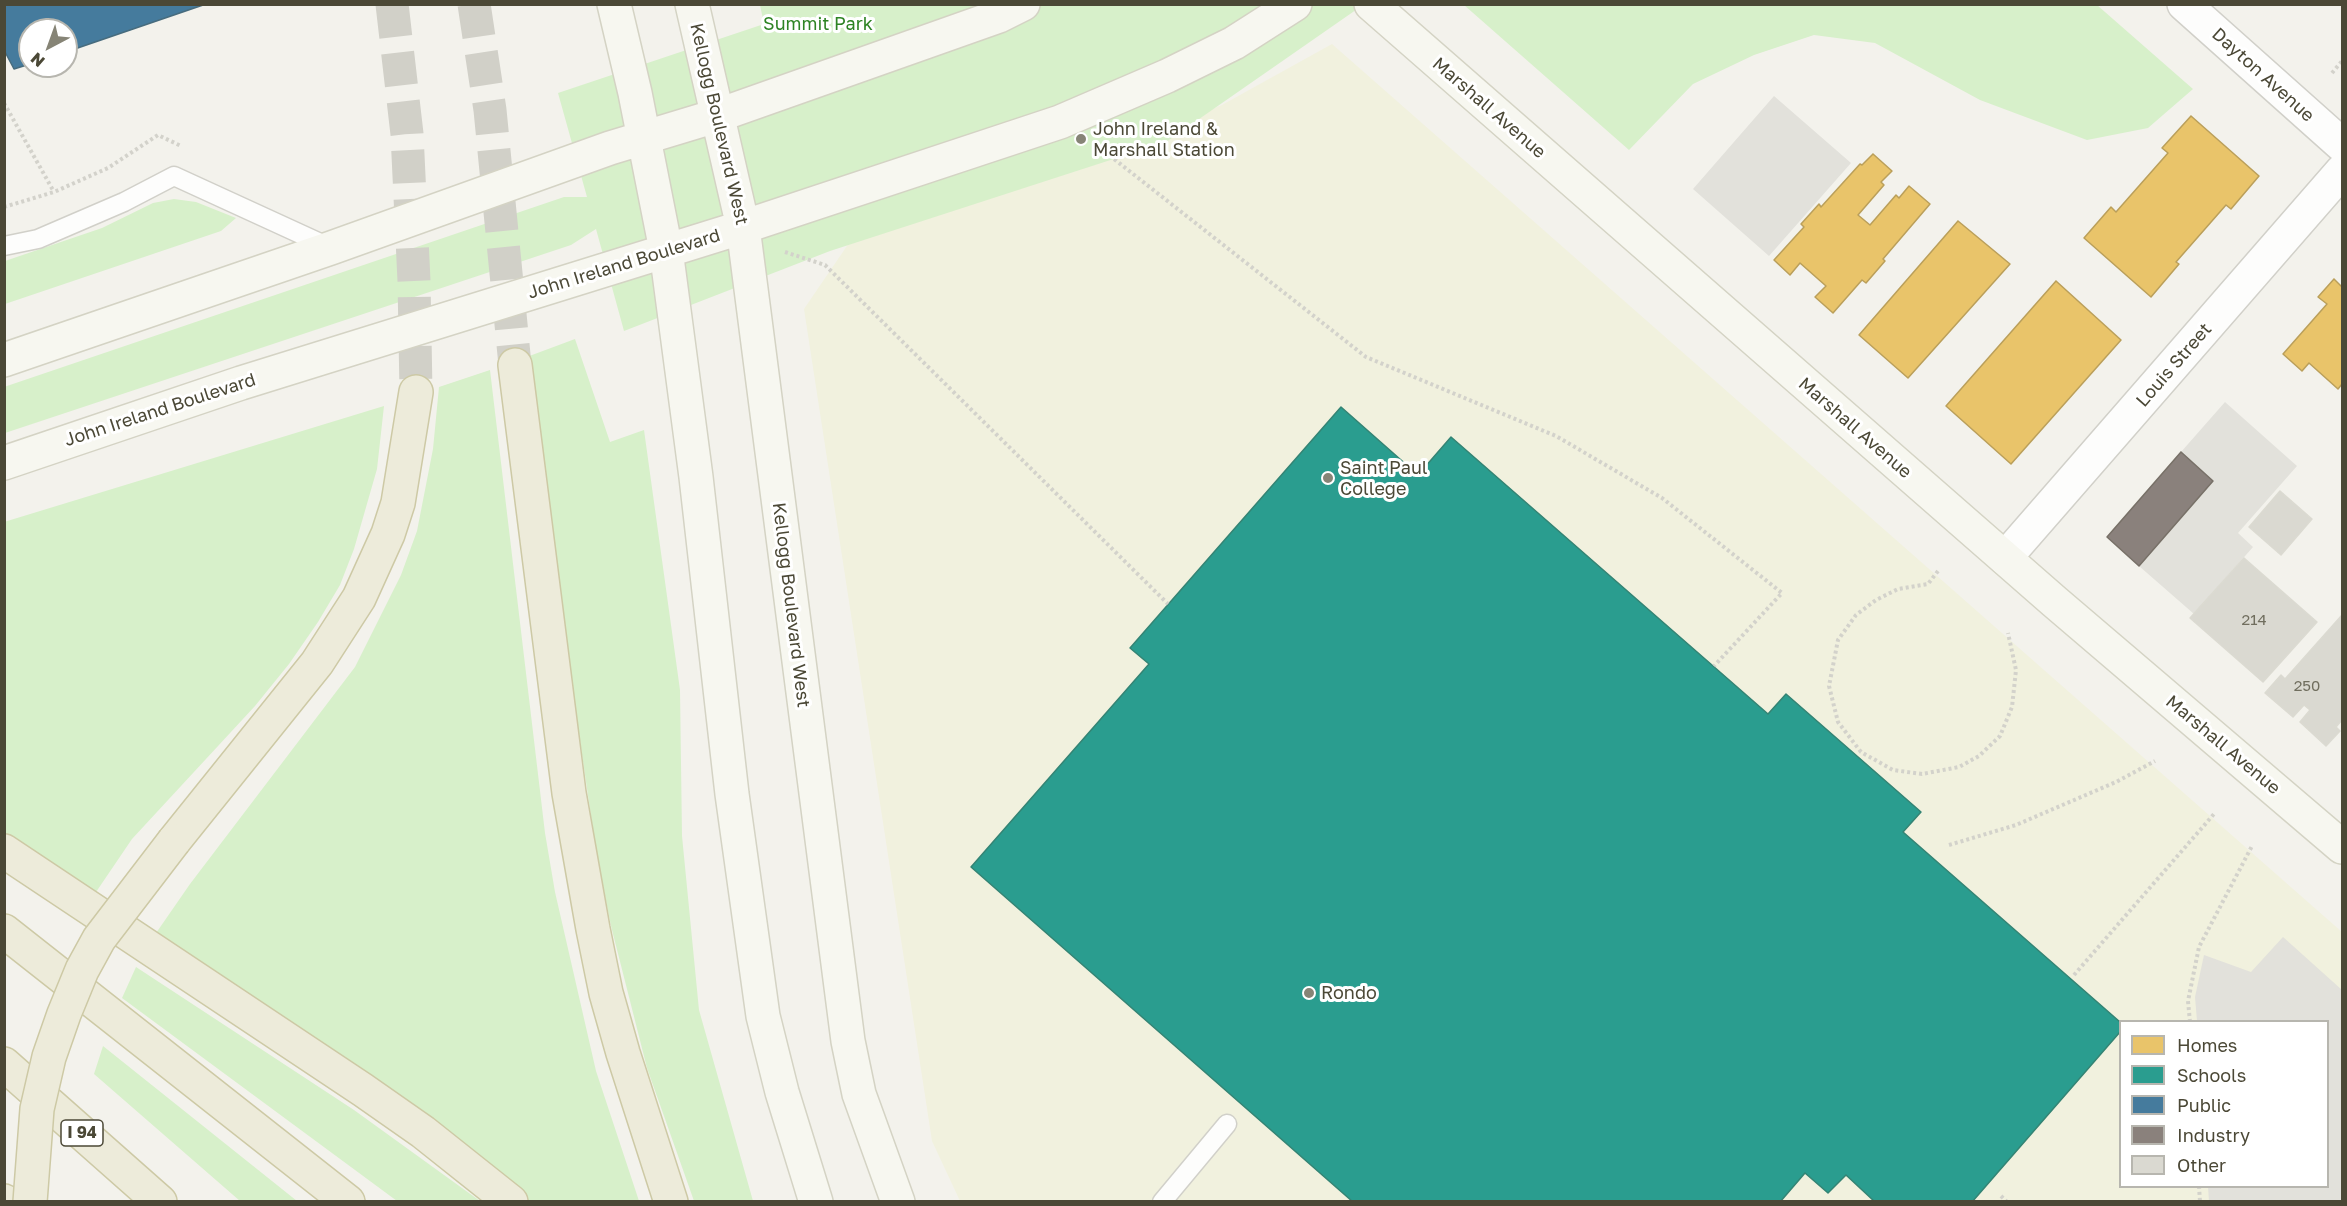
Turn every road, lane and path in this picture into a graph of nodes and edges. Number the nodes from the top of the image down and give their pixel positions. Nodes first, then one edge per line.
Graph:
1 (614, 4) edge
2 (692, 4) edge
3 (1023, 4) edge
4 (1295, 4) edge
5 (1371, 4) edge
6 (2184, 4) edge
7 (2343, 61) edge
8 (2332, 73) dead end
9 (4, 103) edge
10 (719, 115) junction
11 (644, 140) junction
12 (2343, 145) edge
13 (1100, 148) dead end
14 (2343, 171) edge
15 (54, 192) dead end
16 (743, 227) junction
17 (4, 246) edge
18 (331, 248) junction
19 (666, 250) junction
20 (785, 252) dead end
21 (4, 360) edge
22 (515, 365) tunnel mouth
23 (416, 392) tunnel mouth
24 (4, 463) edge
25 (2005, 558) junction
26 (1938, 571) dead end
27 (1168, 604) dead end
28 (2008, 633) dead end
29 (1714, 666) dead end
30 (2155, 761) dead end
31 (2214, 814) dead end
32 (1949, 845) dead end
33 (2252, 846) dead end
34 (2343, 847) edge
35 (4, 851) edge
36 (4, 931) edge
37 (2074, 975) dead end
38 (2190, 1020) edge
39 (4, 1064) edge
40 (1227, 1125) dead end
41 (2001, 1196) dead end
42 (30, 1202) edge
43 (160, 1202) edge
44 (348, 1202) edge
45 (511, 1202) edge
46 (671, 1202) edge
47 (816, 1202) edge
48 (898, 1202) edge
49 (1162, 1202) edge
50 (2007, 1202) edge

1 - 11 street
2 - 10 street, Kellogg Boulevard West
3 - 10 street
4 - 16 street, John Ireland Boulevard
5 - 25 street, Marshall Avenue
6 - 12 street, Dayton Avenue
7 - 8 path
9 - 15 path
10 - 11 street
10 - 16 street, Kellogg Boulevard West
11 - 18 street
11 - 19 street
13 - 29 path
14 - 25 street, Louis Street
16 - 19 street, John Ireland Boulevard
16 - 48 street, Kellogg Boulevard West
17 - 18 lane
18 - 21 street
19 - 24 street, John Ireland Boulevard
19 - 47 street
20 - 27 path
22 - 46 highway
23 - 42 highway, bridge
25 - 34 street, Marshall Avenue
26 - 28 path
30 - 32 path
31 - 37 path
33 - 38 path
35 - 45 highway
36 - 44 highway
39 - 43 highway, I 94
40 - 49 lane
41 - 50 path

